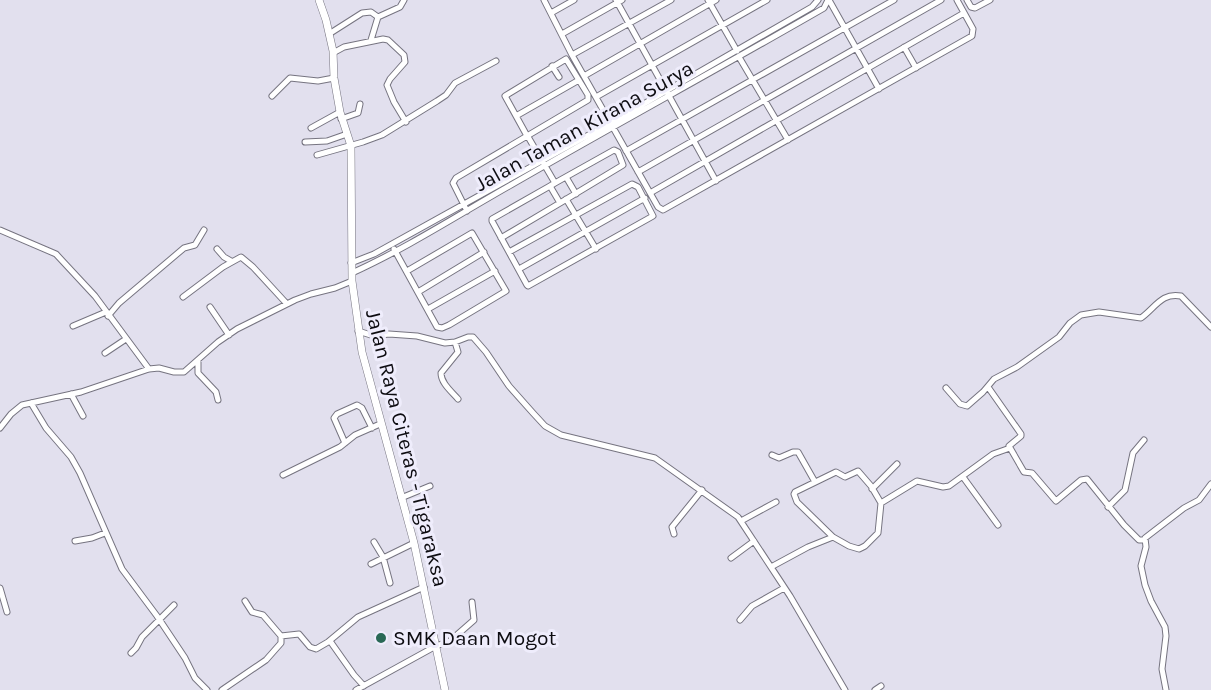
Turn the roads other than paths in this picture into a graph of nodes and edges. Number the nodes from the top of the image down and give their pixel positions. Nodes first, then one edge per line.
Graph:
1 (319, 0) edge
2 (404, 0) edge
3 (544, 0) edge
4 (574, 0) edge
5 (671, 0) edge
6 (716, 0) edge
7 (767, 0) edge
8 (818, 0) edge
9 (828, 0) edge
10 (894, 0) edge
11 (941, 0) edge
12 (957, 0) edge
13 (967, 0) edge
14 (990, 0) edge
15 (619, 1) edge
16 (709, 2) edge
17 (551, 13) junction
18 (964, 13) junction
19 (378, 17) junction
20 (629, 23) junction
21 (723, 27) junction
22 (844, 29) junction
23 (329, 34) junction
24 (562, 34) junction
25 (371, 40) junction
26 (639, 43) junction
27 (904, 47) junction
28 (855, 48) junction
29 (737, 51) junction
30 (333, 53) junction
31 (572, 55) junction
32 (739, 57) junction
33 (496, 61) dead end
34 (652, 65) junction
35 (552, 66) junction
36 (867, 68) junction
37 (916, 68) junction
38 (559, 77) dead end
39 (334, 78) junction
40 (581, 78) junction
41 (753, 80) junction
42 (879, 89) junction
43 (666, 90) junction
44 (272, 96) dead end
45 (596, 97) junction
46 (670, 97) junction
47 (765, 100) junction
48 (360, 104) dead end
49 (341, 115) junction
50 (516, 116) junction
51 (682, 120) junction
52 (776, 120) junction
53 (406, 122) junction
54 (612, 125) junction
55 (311, 128) dead end
56 (347, 134) junction
57 (527, 135) junction
58 (694, 140) junction
59 (788, 140) junction
60 (305, 142) dead end
61 (351, 146) junction
62 (626, 151) junction
63 (317, 155) dead end
64 (705, 161) junction
65 (543, 164) junction
66 (638, 172) junction
67 (566, 177) junction
68 (716, 181) junction
69 (552, 185) junction
70 (650, 193) junction
71 (576, 194) junction
72 (645, 198) junction
73 (566, 199) junction
74 (560, 203) junction
75 (463, 204) junction
76 (467, 211) junction
77 (575, 215) junction
78 (0, 230) edge
79 (204, 230) dead end
80 (586, 232) junction
81 (501, 238) junction
82 (391, 245) junction
83 (217, 249) dead end
84 (596, 249) junction
85 (395, 251) junction
86 (484, 252) junction
87 (509, 252) junction
88 (231, 261) junction
89 (351, 263) junction
90 (519, 270) junction
91 (495, 271) junction
92 (407, 272) junction
93 (352, 277) junction
94 (418, 292) junction
95 (183, 297) dead end
96 (287, 304) junction
97 (210, 307) dead end
98 (428, 309) junction
99 (107, 314) junction
100 (73, 327) dead end
101 (1211, 327) edge
102 (358, 331) junction
103 (229, 335) junction
104 (126, 339) junction
105 (455, 342) junction
106 (105, 353) dead end
107 (198, 360) junction
108 (149, 369) junction
109 (988, 387) junction
110 (946, 388) dead end
111 (71, 394) junction
112 (458, 399) dead end
113 (218, 400) dead end
114 (31, 403) junction
115 (83, 416) dead end
116 (380, 424) junction
117 (0, 428) edge
118 (372, 428) junction
119 (1144, 440) dead end
120 (345, 443) junction
121 (1010, 448) junction
122 (772, 455) dead end
123 (897, 464) dead end
124 (283, 475) dead end
125 (963, 477) junction
126 (815, 482) junction
127 (1211, 484) edge
128 (430, 486) dead end
129 (872, 489) junction
130 (702, 490) junction
131 (401, 498) junction
132 (776, 502) dead end
133 (881, 502) junction
134 (1108, 507) junction
135 (741, 521) junction
136 (998, 525) dead end
137 (105, 533) junction
138 (674, 534) dead end
139 (833, 537) junction
140 (1144, 540) junction
141 (75, 541) dead end
142 (754, 541) junction
143 (374, 542) dead end
144 (414, 543) junction
145 (383, 557) junction
146 (731, 558) dead end
147 (370, 564) dead end
148 (771, 567) junction
149 (390, 583) dead end
150 (424, 587) junction
151 (0, 588) edge
152 (784, 588) junction
153 (245, 602) dead end
154 (472, 603) dead end
155 (174, 605) dead end
156 (7, 612) dead end
157 (160, 620) junction
158 (740, 620) dead end
159 (281, 636) junction
160 (330, 641) junction
161 (436, 646) junction
162 (131, 653) dead end
163 (364, 686) junction
164 (207, 690) edge
165 (222, 690) edge
166 (356, 690) edge
167 (446, 690) edge
168 (845, 690) edge
169 (1166, 690) edge

1 - 23 main road, Jalan Raya Citeras - Tigaraksa
2 - 19 street
3 - 17 street
4 - 17 street
5 - 20 street
6 - 16 street
7 - 21 street
8 - 29 street, Jalan Taman Kirana Surya
9 - 22 street
9 - 32 street, Jalan Taman Kirana Surya
10 - 22 street
11 - 28 street
12 - 18 street
13 - 14 street
15 - 20 street
15 - 24 street
16 - 21 street
16 - 26 street
17 - 24 street
18 - 27 street
18 - 37 street
19 - 23 street
19 - 25 street
20 - 26 street
20 - 31 street
21 - 29 street
21 - 34 street
22 - 28 street
22 - 41 street
23 - 30 main road, Jalan Raya Citeras - Tigaraksa
24 - 31 street
25 - 30 street
25 - 53 street
26 - 34 street
26 - 40 street
27 - 36 street
27 - 37 street
28 - 36 street
28 - 47 street
29 - 43 street, Jalan Taman Kirana Surya
30 - 39 main road, Jalan Raya Citeras - Tigaraksa
31 - 40 street
32 - 41 street
32 - 46 street, Jalan Taman Kirana Surya
33 - 53 street
34 - 43 street
34 - 45 street
35 - 38 street
35 - 40 street
35 - 50 street
36 - 42 street
36 - 52 street
37 - 42 street
39 - 44 street
39 - 49 main road, Jalan Raya Citeras - Tigaraksa
40 - 45 street
40 - 50 street
40 - 57 street
41 - 47 street
41 - 51 street
42 - 59 street
43 - 46 street
43 - 54 street, Jalan Taman Kirana Surya
45 - 54 street
46 - 51 street
46 - 54 street, Jalan Taman Kirana Surya
47 - 52 street
47 - 58 street
48 - 49 street
49 - 55 street
49 - 56 main road, Jalan Raya Citeras - Tigaraksa
50 - 57 street
51 - 58 street
51 - 62 street
52 - 59 street
52 - 64 street
53 - 61 street
54 - 62 street
54 - 65 street, Jalan Taman Kirana Surya
56 - 60 street
56 - 61 main road, Jalan Raya Citeras - Tigaraksa
57 - 65 street
57 - 75 street
58 - 64 street
58 - 66 street
59 - 68 street
61 - 63 street
61 - 89 main road, Jalan Raya Citeras - Tigaraksa
62 - 66 street
64 - 68 street
64 - 70 street
65 - 69 street
65 - 75 street, Jalan Taman Kirana Surya
65 - 76 street, Jalan Taman Kirana Surya
66 - 70 street
67 - 69 street
67 - 71 street
67 - 71 street
68 - 70 street
69 - 74 street
69 - 81 street
71 - 73 street
72 - 77 street
72 - 80 street
72 - 84 street
73 - 74 street
73 - 77 street
74 - 81 street
75 - 76 street
75 - 82 street, Jalan Taman Kirana Surya
76 - 85 street, Jalan Taman Kirana Surya
77 - 80 street
77 - 87 street
78 - 99 street
79 - 99 street
80 - 84 street
80 - 90 street
81 - 87 street
82 - 85 street
82 - 89 street, Jalan Taman Kirana Surya
83 - 88 street
84 - 90 street
85 - 92 street
85 - 93 street, Jalan Taman Kirana Surya
86 - 91 street
86 - 92 street
86 - 94 street
87 - 90 street
88 - 95 street
88 - 96 street
89 - 93 main road, Jalan Raya Citeras - Tigaraksa
91 - 98 street
91 - 98 street
92 - 94 street
93 - 96 street, Jalan Taman Kirana Surya
93 - 102 main road, Jalan Raya Citeras - Tigaraksa
94 - 98 street
96 - 103 street, Jalan Taman Kirana Surya
97 - 103 street
99 - 100 street
99 - 104 street
101 - 109 street
102 - 105 street
102 - 116 main road, Jalan Raya Citeras - Tigaraksa
103 - 107 street, Jalan Taman Kirana Surya
104 - 106 street
104 - 108 street
105 - 112 street
105 - 130 street
107 - 108 street, Jalan Taman Kirana Surya
107 - 113 street
108 - 111 street
109 - 110 street
109 - 121 street
111 - 114 street
111 - 115 street
114 - 117 street
114 - 137 street
116 - 118 street
116 - 131 main road, Jalan Raya Citeras - Tigaraksa
118 - 120 street
118 - 120 street
119 - 134 street
120 - 124 street
121 - 125 street
121 - 134 street
122 - 126 street
123 - 129 street
125 - 133 street
125 - 136 street
126 - 129 street
126 - 139 street
127 - 140 street
128 - 131 street
129 - 133 street
130 - 135 street
130 - 138 street
131 - 144 main road, Jalan Raya Citeras - Tigaraksa
132 - 135 street
133 - 139 street
134 - 140 street
135 - 142 street
137 - 141 street
137 - 157 street
139 - 148 street
140 - 169 street
142 - 146 street
142 - 148 street
143 - 145 street
144 - 145 street
144 - 150 main road, Jalan Raya Citeras - Tigaraksa
145 - 147 street
145 - 149 street
148 - 152 street
150 - 160 street
150 - 161 main road, Jalan Raya Citeras - Tigaraksa
151 - 156 street
152 - 158 street
152 - 168 street
153 - 159 street
154 - 161 street
155 - 157 street
157 - 162 street
157 - 164 street
159 - 160 street
159 - 165 street
160 - 163 street
161 - 163 street
161 - 167 main road, Jalan Raya Citeras - Tigaraksa
163 - 166 street

